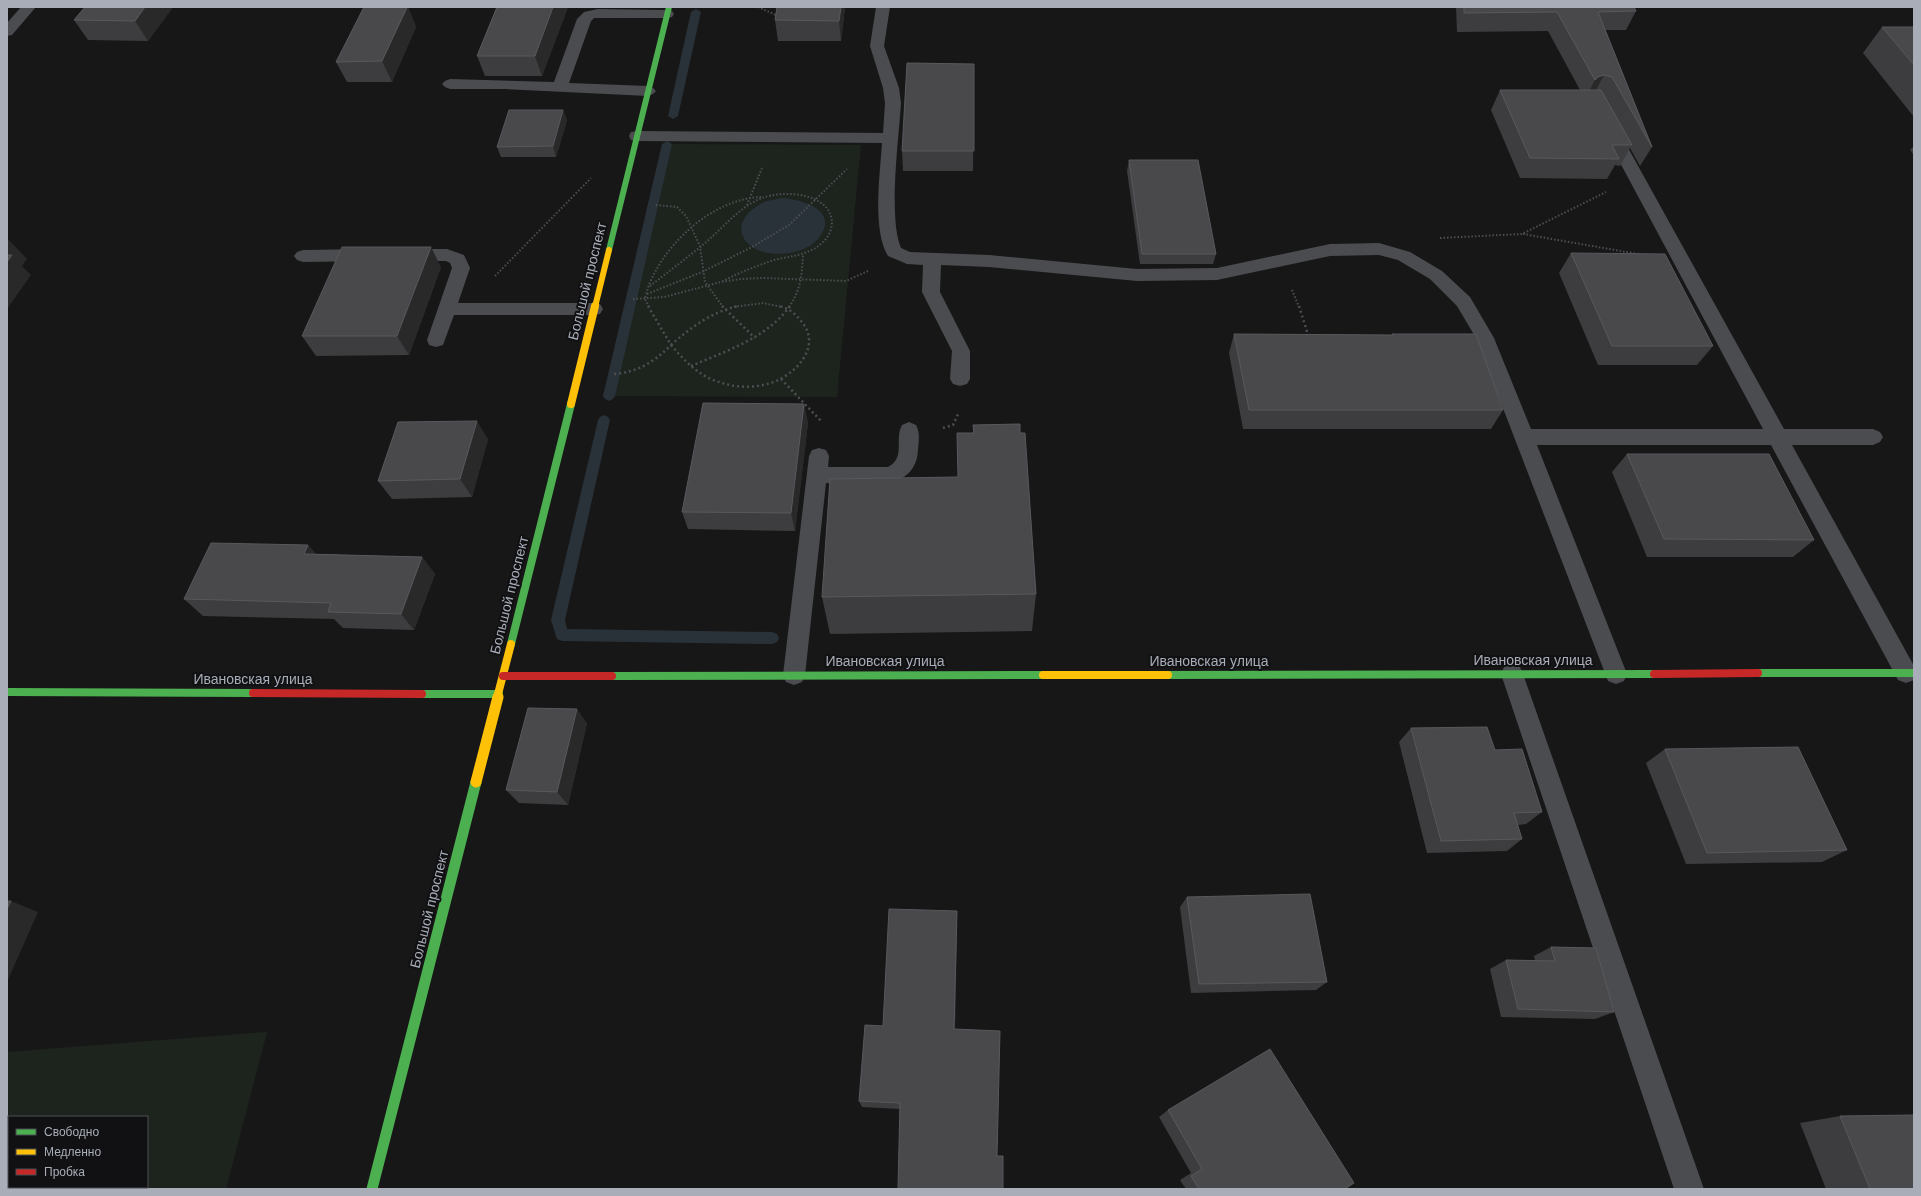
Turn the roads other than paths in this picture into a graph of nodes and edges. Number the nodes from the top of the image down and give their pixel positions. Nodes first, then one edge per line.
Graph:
1 (29, 7) edge
2 (882, 7) edge
3 (668, 10) edge
4 (7, 32) edge
5 (450, 84) dead end
6 (560, 87) junction
7 (648, 91) junction
8 (1601, 112) edge
9 (637, 136) junction
10 (891, 138) junction
11 (303, 256) dead end
12 (932, 259) junction
13 (594, 309) junction
14 (454, 310) junction
15 (1462, 338) edge
16 (1485, 338) junction
17 (436, 340) dead end
18 (960, 379) road end
19 (909, 430) road end
20 (1524, 437) junction
21 (1778, 437) junction
22 (1873, 437) dead end
23 (1910, 673) edge
24 (1512, 674) junction
25 (1616, 674) junction
26 (503, 676) junction
27 (794, 676) junction
28 (7, 692) edge
29 (499, 694) junction
30 (372, 1189) edge
31 (1689, 1189) edge

1 - 4 street
2 - 10 street
3 - 6 street
3 - 7 street, Большой проспект
5 - 6 street
6 - 7 street
7 - 9 street, Большой проспект
8 - 21 street
9 - 10 street
9 - 13 street, Большой проспект
10 - 12 street
11 - 14 street
12 - 16 street
12 - 18 street
13 - 14 street
13 - 26 street, Большой проспект
14 - 17 street
15 - 16 street
16 - 20 street
19 - 27 street
20 - 21 street
20 - 25 street
21 - 22 street
21 - 23 street
23 - 25 street, Ивановская улица
24 - 25 street, Ивановская улица
24 - 27 street, Ивановская улица
24 - 31 street
26 - 27 street, Ивановская улица
26 - 29 street, Большой проспект
28 - 29 street, Ивановская улица
29 - 30 street, Большой проспект

